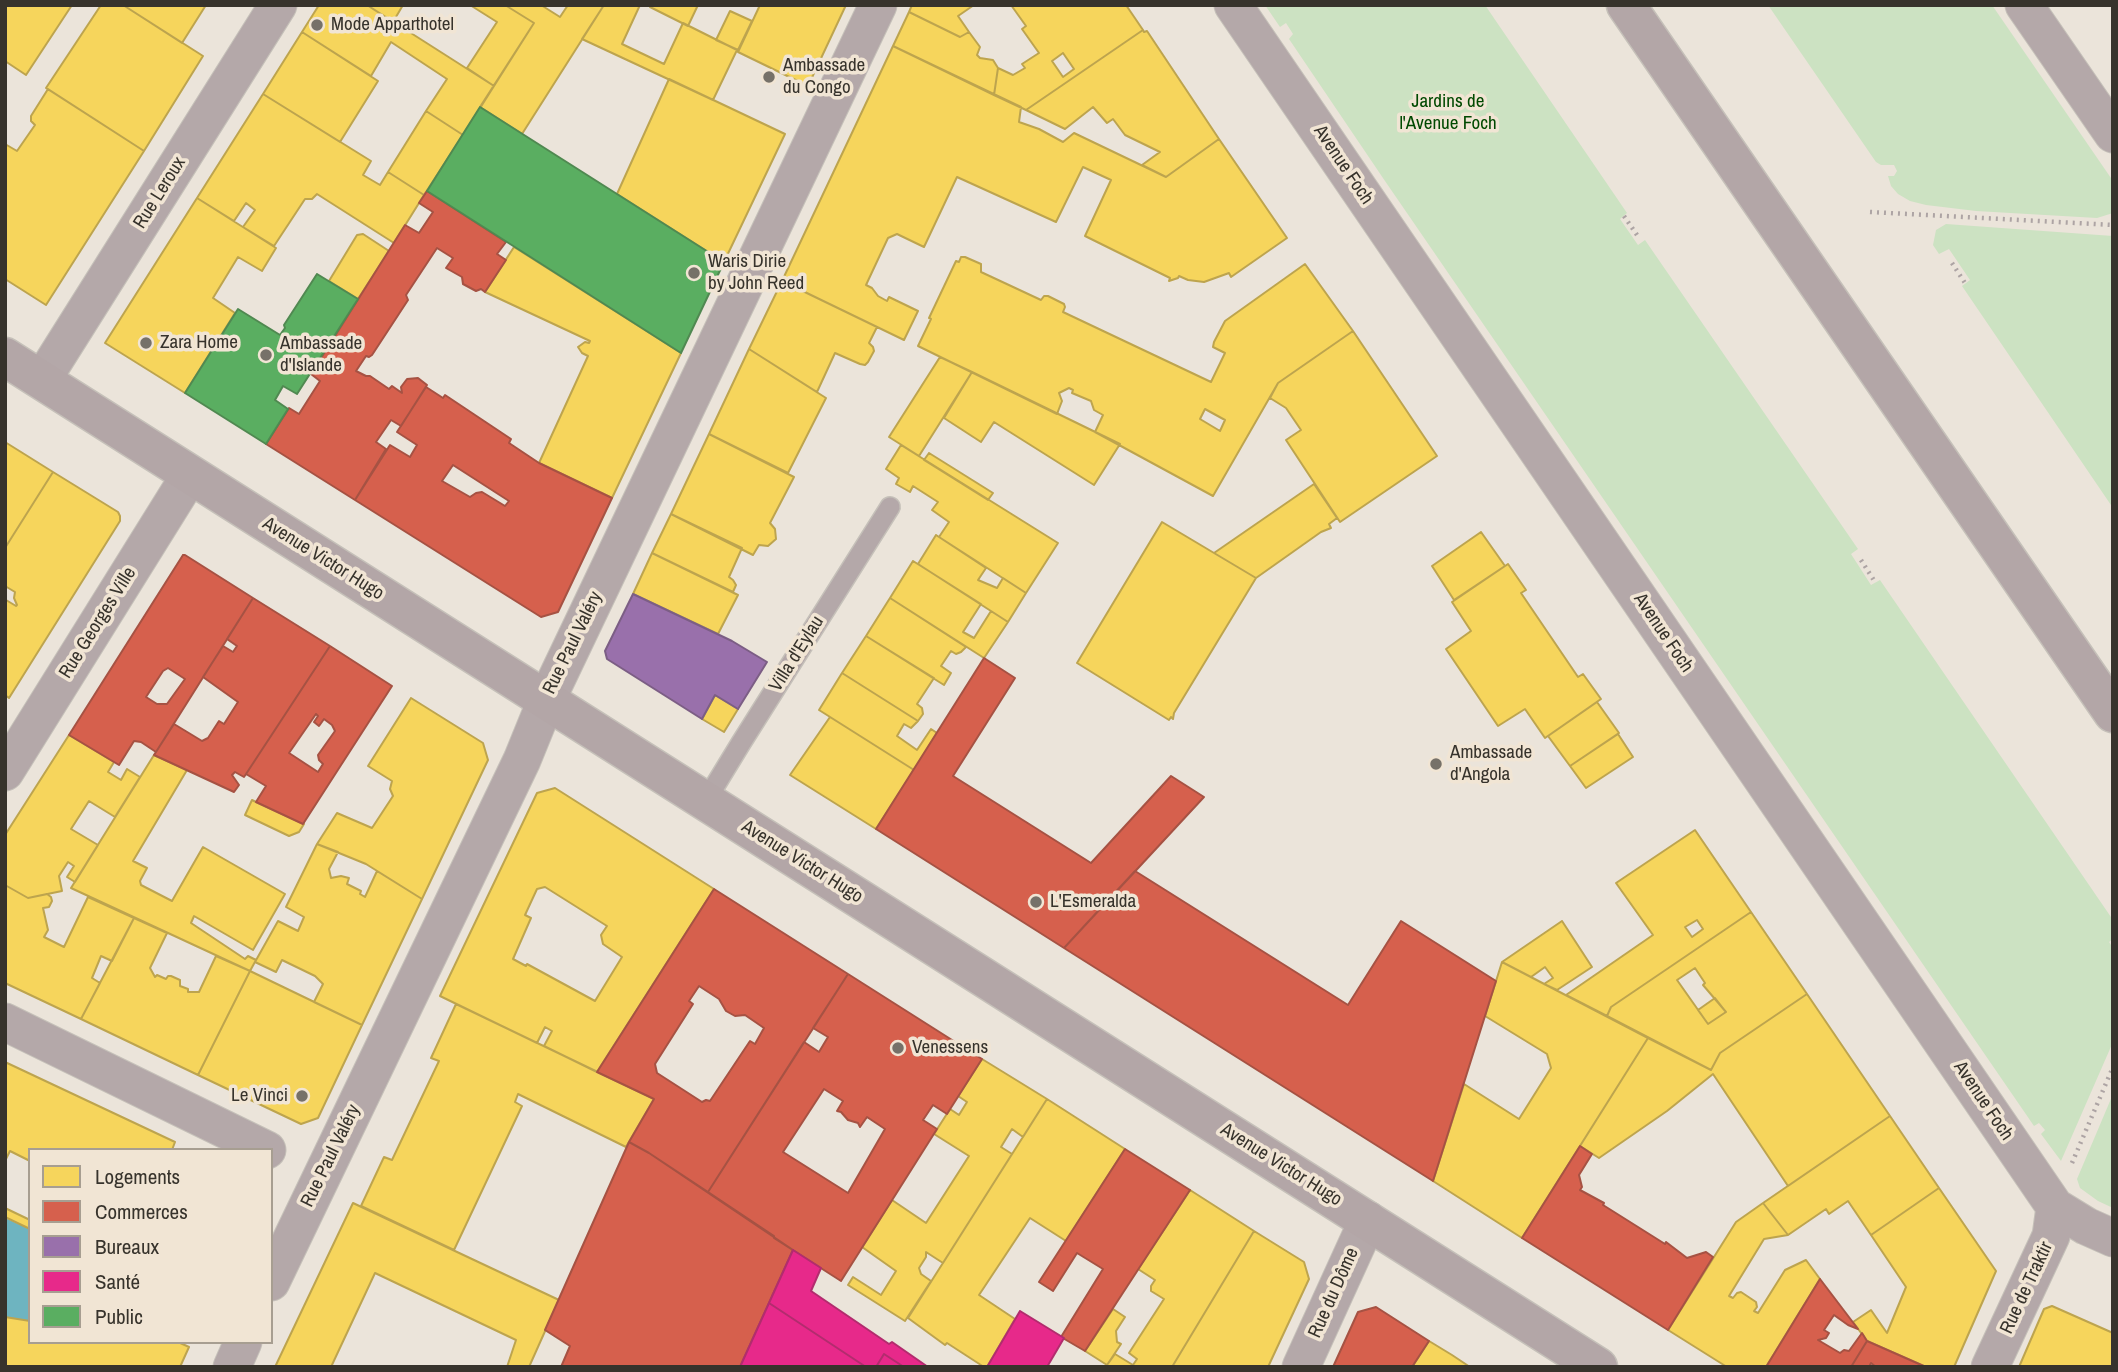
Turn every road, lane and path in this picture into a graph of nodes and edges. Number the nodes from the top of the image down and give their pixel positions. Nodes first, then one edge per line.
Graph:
1 (278, 5) edge
2 (878, 5) edge
3 (1233, 5) edge
4 (1626, 5) edge
5 (2024, 5) edge
6 (2113, 134) edge
7 (1870, 212) dead end
8 (1624, 216) dead end
9 (2113, 225) edge
10 (1637, 235) dead end
11 (1952, 263) dead end
12 (1965, 283) dead end
13 (5, 357) edge
14 (42, 380) junction
15 (190, 475) junction
16 (890, 508) dead end
17 (1861, 560) dead end
18 (1875, 582) dead end
19 (546, 701) junction
20 (2113, 713) edge
21 (5, 772) edge
22 (705, 802) junction
23 (5, 1022) edge
24 (2113, 1067) edge
25 (263, 1148) edge
26 (273, 1153) edge
27 (2069, 1171) dead end
28 (321, 1176) junction
29 (2055, 1207) junction
30 (1368, 1220) junction
31 (2113, 1238) edge
32 (273, 1278) edge
33 (242, 1344) edge
34 (232, 1367) edge
35 (1301, 1367) edge
36 (1598, 1367) edge
37 (1990, 1367) edge

1 - 14 street, Rue Leroux
2 - 19 street, Rue Paul Valéry
3 - 29 street, Avenue Foch
4 - 20 main road
5 - 6 street
7 - 9 path
8 - 10 path
11 - 12 path
13 - 14 main road, Avenue Victor Hugo
14 - 15 main road, Avenue Victor Hugo
15 - 19 main road, Avenue Victor Hugo
15 - 21 street, Rue Georges Ville
16 - 22 lane, Villa d'Eylau
17 - 18 path
19 - 22 main road, Avenue Victor Hugo
19 - 28 street, Rue Paul Valéry
22 - 30 main road, Avenue Victor Hugo
23 - 25 street
24 - 27 path
26 - 28 street
28 - 32 street, Rue Paul Valéry
29 - 31 street, Avenue Foch
29 - 37 street, Rue de Traktir
30 - 35 street, Rue du Dôme
30 - 36 main road, Avenue Victor Hugo
33 - 34 street

